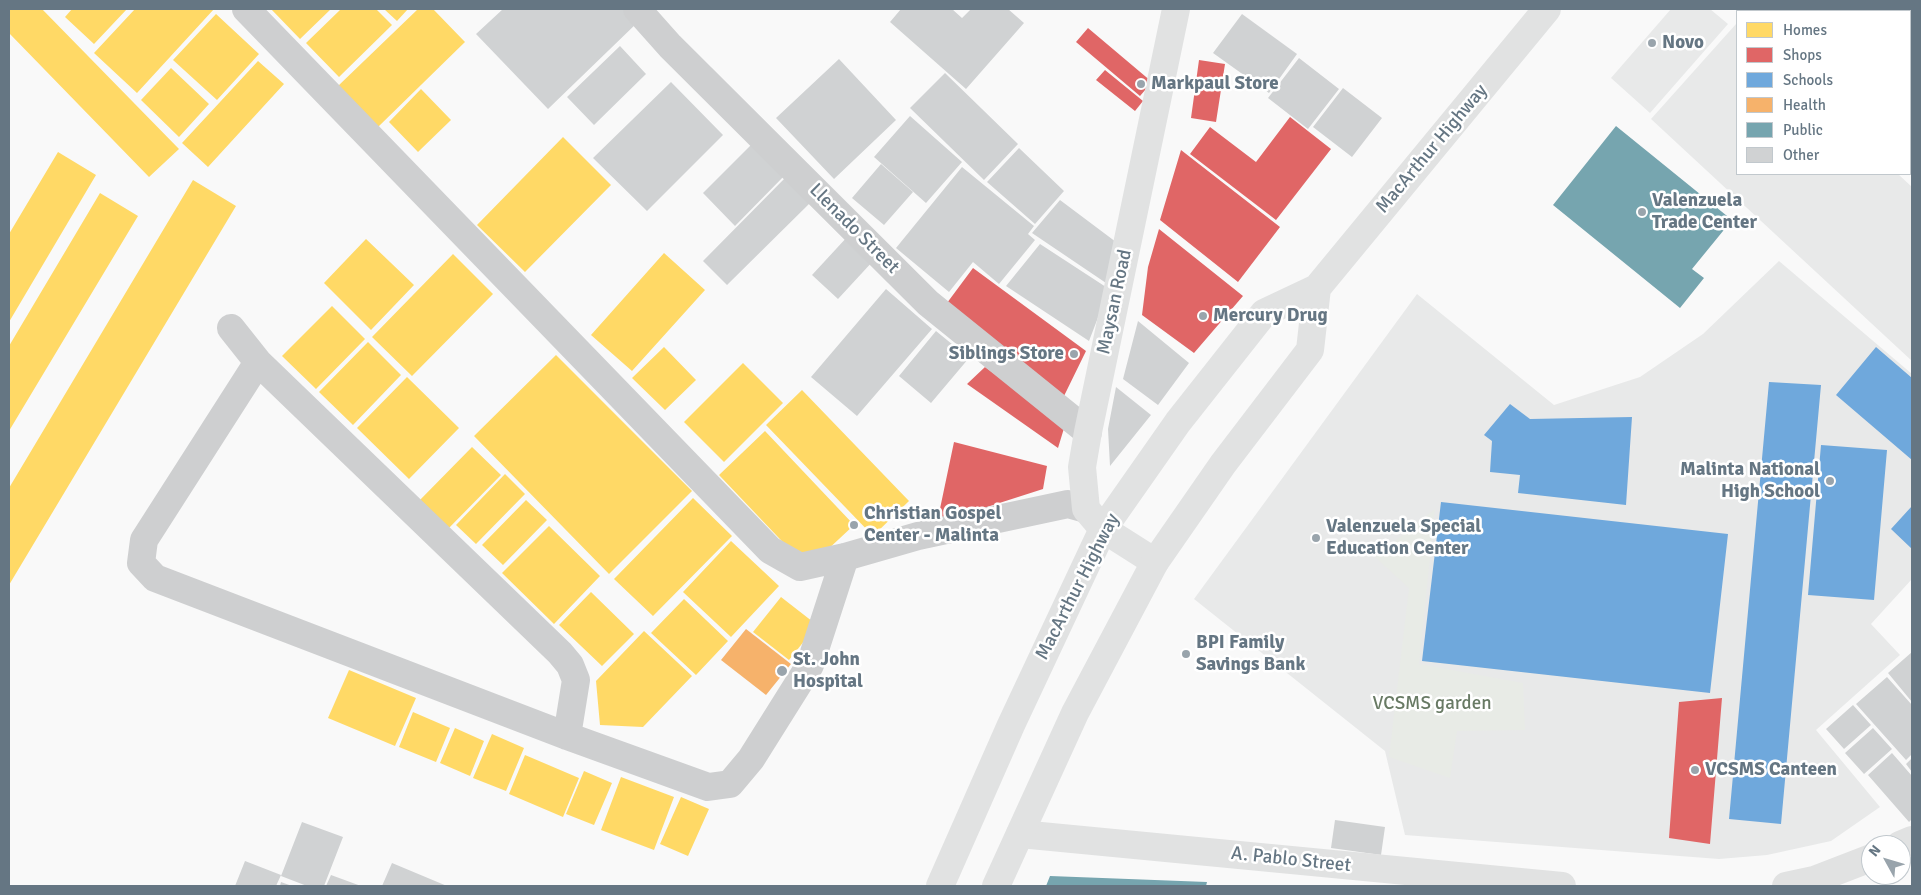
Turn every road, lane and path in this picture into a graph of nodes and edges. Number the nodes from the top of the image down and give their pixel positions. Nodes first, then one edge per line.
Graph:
1 (246, 9) edge
2 (636, 9) edge
3 (1176, 9) edge
4 (1547, 9) edge
5 (1316, 288) junction
6 (231, 328) dead end
7 (258, 362) junction
8 (1088, 432) junction
9 (1086, 508) junction
10 (1103, 529) junction
11 (845, 557) junction
12 (1155, 562) junction
13 (567, 736) junction
14 (1020, 834) junction
15 (1861, 862) edge
16 (940, 886) edge
17 (996, 886) edge
18 (1562, 886) edge
19 (1786, 886) edge

1 - 11 street
2 - 8 street, Llenado Street
3 - 8 main road, Maysan Road
4 - 5 main road, MacArthur Highway
5 - 10 main road, MacArthur Highway
5 - 12 main road
6 - 7 street
7 - 13 street
7 - 13 street
8 - 9 main road, Maysan Road
9 - 10 main road
9 - 11 street
10 - 12 main road
10 - 16 main road, MacArthur Highway
11 - 13 street
12 - 14 main road
14 - 17 main road
14 - 18 main road, A. Pablo Street
15 - 19 main road

